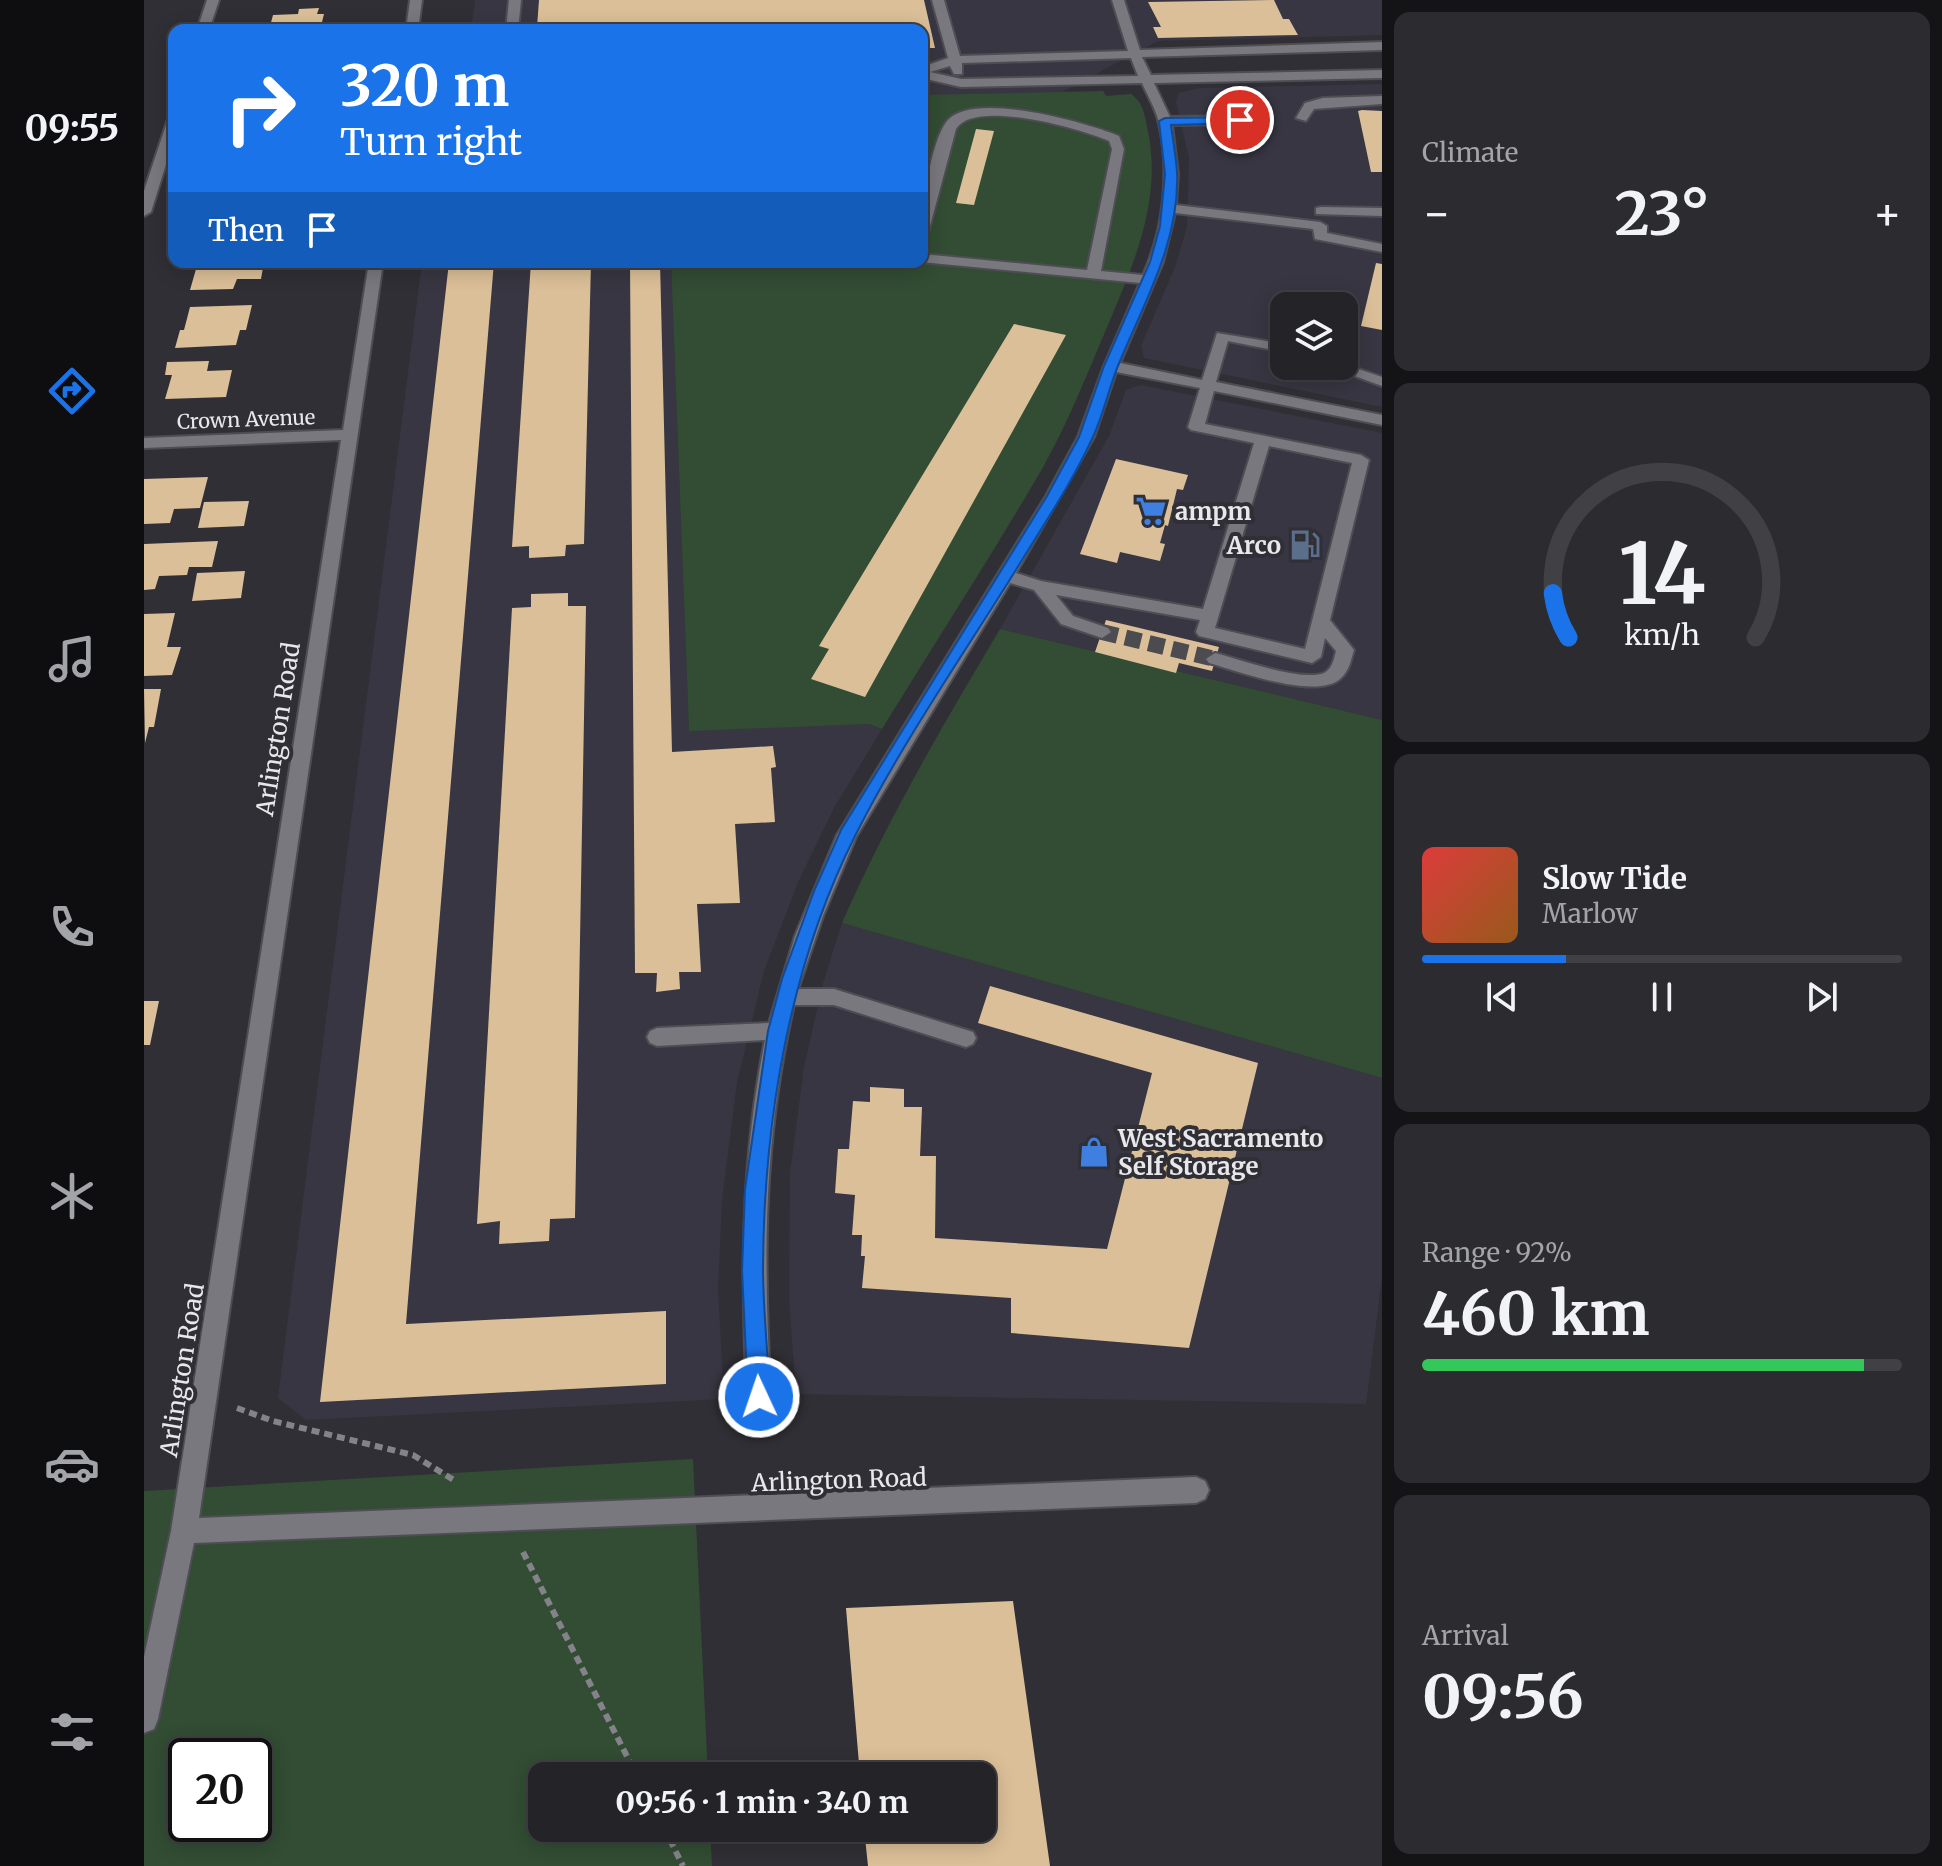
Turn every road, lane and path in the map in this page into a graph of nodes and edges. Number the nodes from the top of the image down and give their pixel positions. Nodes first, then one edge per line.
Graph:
1 (213, 0) edge
2 (416, 0) edge
3 (515, 0) edge
4 (938, 0) edge
5 (1118, 0) edge
6 (205, 24) edge
7 (413, 24) edge
8 (513, 24) edge
9 (1382, 46) edge
10 (1134, 52) junction
11 (955, 60) junction
12 (928, 70) edge
13 (928, 74) edge
14 (1382, 74) edge
15 (1145, 78) junction
16 (961, 83) junction
17 (1382, 100) edge
18 (1302, 118) dead end
19 (1240, 120) dead end
20 (1165, 121) junction
21 (168, 138) edge
22 (928, 208) edge
23 (1169, 208) junction
24 (1321, 211) dead end
25 (144, 212) edge
26 (1382, 212) edge
27 (1345, 213) junction
28 (1382, 222) edge
29 (1382, 248) edge
30 (928, 259) edge
31 (375, 268) edge
32 (1093, 275) junction
33 (1149, 280) junction
34 (1270, 345) edge
35 (1111, 366) junction
36 (1358, 374) edge
37 (1382, 382) edge
38 (1210, 385) junction
39 (1382, 420) edge
40 (349, 435) junction
41 (1263, 440) junction
42 (144, 443) edge
43 (1004, 575) junction
44 (1040, 586) junction
45 (1208, 616) junction
46 (1321, 621) junction
47 (1102, 632) tunnel mouth
48 (1215, 659) tunnel mouth
49 (786, 997) junction
50 (777, 1031) junction
51 (657, 1037) dead end
52 (966, 1038) dead end
53 (205, 1391) junction
54 (759, 1397) dead end
55 (1196, 1490) dead end
56 (504, 1519) junction
57 (184, 1531) junction
58 (144, 1719) edge
59 (630, 1762) edge
60 (671, 1842) edge
61 (683, 1866) edge

1 - 6 street
2 - 7 street
3 - 8 street
4 - 11 street
5 - 10 street
9 - 10 street
10 - 11 street
10 - 15 street
11 - 12 street
11 - 16 street
13 - 16 street
14 - 15 street
15 - 16 street
15 - 20 street
17 - 18 street
19 - 20 street
20 - 23 street
21 - 25 street
22 - 32 street
23 - 29 street
23 - 33 street
24 - 27 street
26 - 27 street
27 - 28 street
30 - 32 street
31 - 40 street, Arlington Road
32 - 33 street
33 - 35 street
34 - 38 street
35 - 38 street
35 - 43 street
36 - 37 street
38 - 39 street
38 - 41 street
40 - 42 street, Crown Avenue
40 - 53 street, Arlington Road
41 - 45 street
41 - 46 street
43 - 44 street
43 - 49 street
44 - 45 street
44 - 47 street
45 - 46 street
46 - 48 street
49 - 50 street
49 - 52 street
50 - 51 street
50 - 54 street
53 - 56 path
53 - 57 street, Arlington Road
55 - 56 street, Arlington Road
56 - 57 street, Arlington Road
56 - 59 path
57 - 58 street
60 - 61 path

